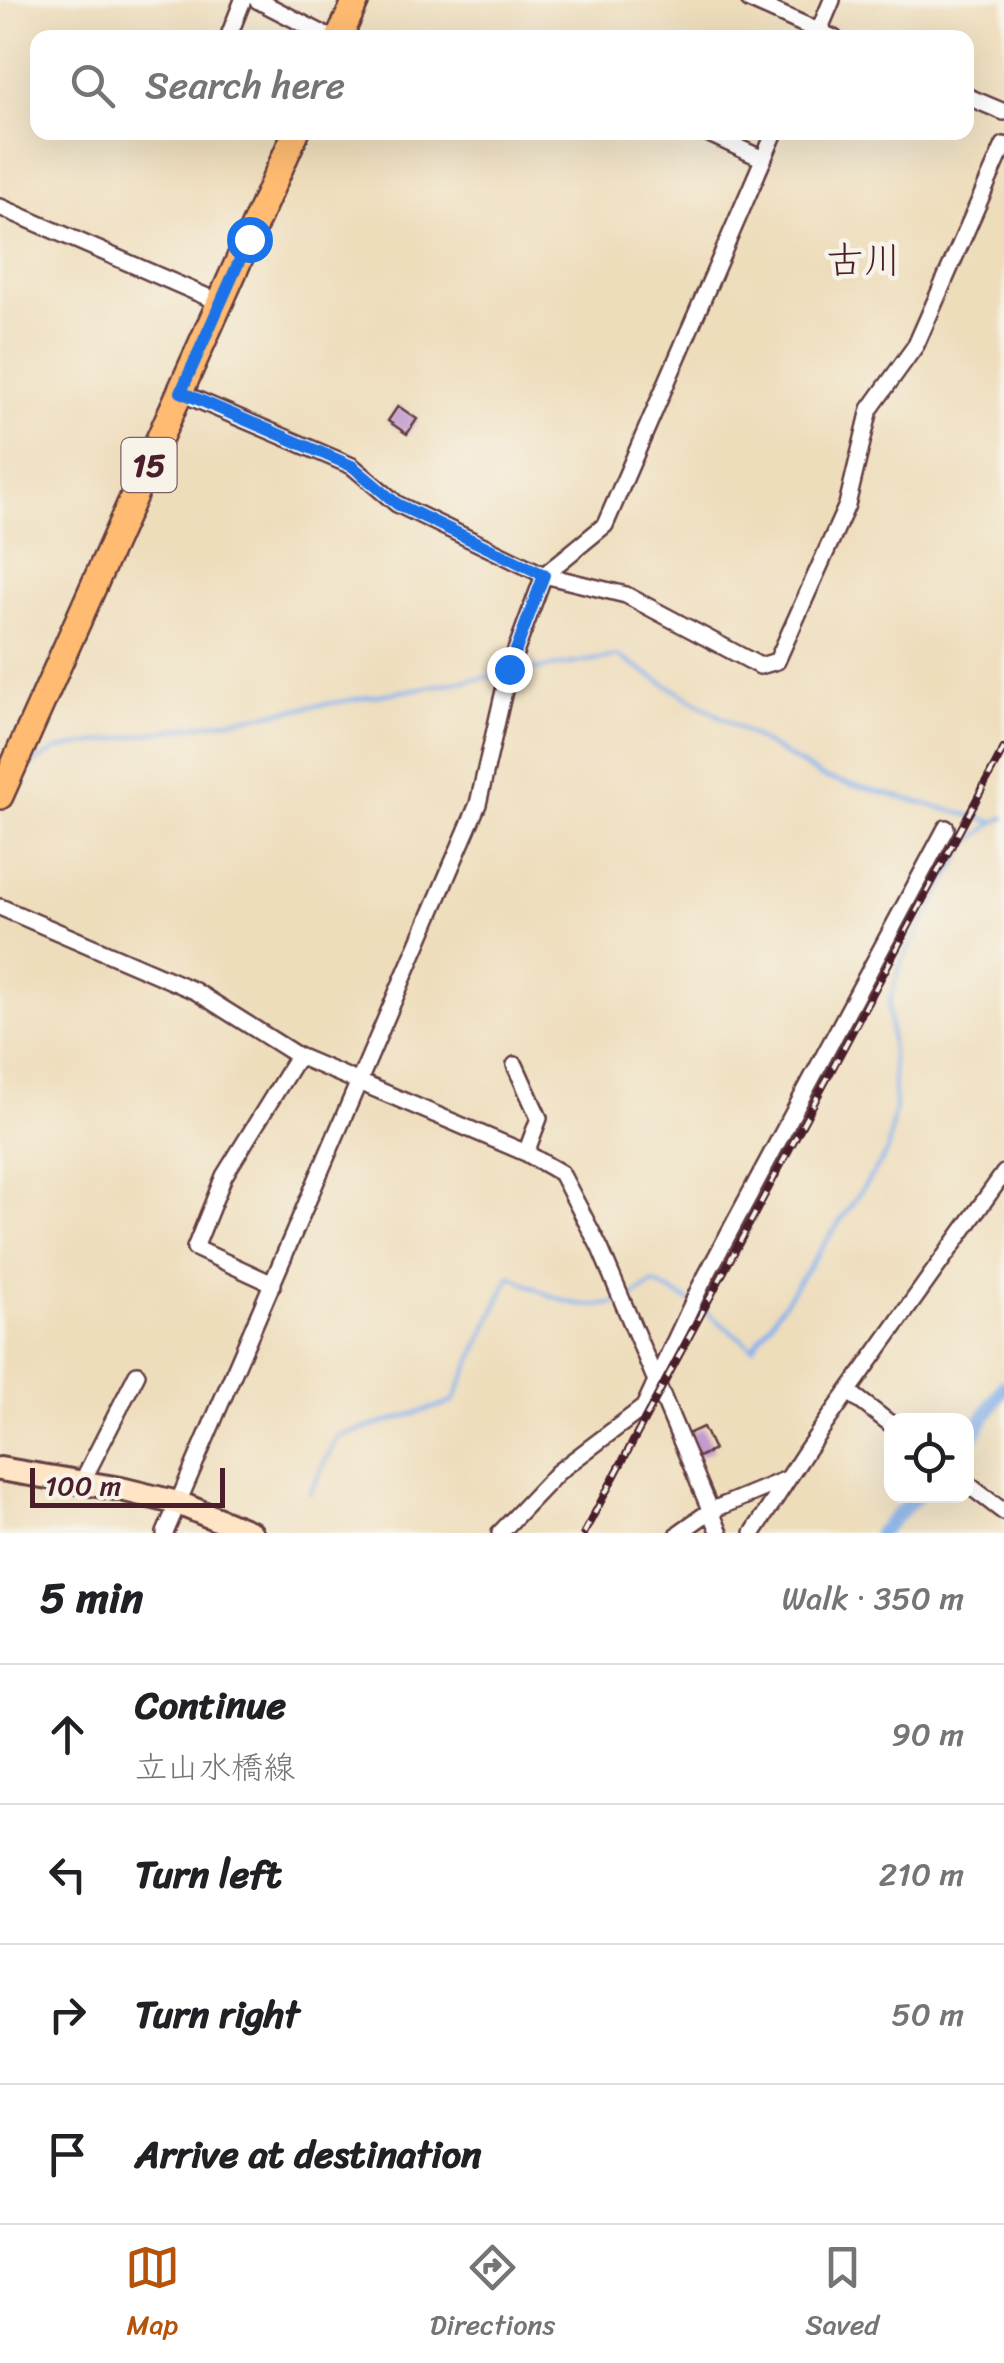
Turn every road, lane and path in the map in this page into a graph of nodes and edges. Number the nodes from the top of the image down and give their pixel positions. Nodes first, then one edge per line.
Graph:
1 (243, 0) edge
2 (256, 0) edge
3 (356, 0) edge
4 (749, 0) edge
5 (832, 0) edge
6 (231, 30) edge
7 (315, 30) edge
8 (343, 30) edge
9 (812, 30) edge
10 (824, 30) edge
11 (974, 99) edge
12 (1004, 112) edge
13 (293, 140) edge
14 (722, 140) edge
15 (772, 140) edge
16 (1004, 145) edge
17 (764, 159) junction
18 (0, 207) edge
19 (222, 302) junction
20 (181, 392) junction
21 (544, 575) junction
22 (1, 791) edge
23 (946, 828) dead end
24 (0, 907) edge
25 (298, 1056) junction
26 (515, 1065) dead end
27 (361, 1082) junction
28 (526, 1153) junction
29 (1004, 1173) edge
30 (273, 1284) junction
31 (137, 1374) dead end
32 (655, 1388) junction
33 (849, 1392) junction
34 (884, 1419) edge
35 (0, 1470) edge
36 (787, 1479) junction
37 (82, 1482) junction
38 (974, 1489) edge
39 (178, 1503) junction
40 (710, 1512) junction
41 (1004, 1512) edge
42 (165, 1533) edge
43 (251, 1533) edge
44 (500, 1533) edge
45 (679, 1533) edge
46 (720, 1533) edge
47 (753, 1533) edge

1 - 6 street
2 - 7 street
3 - 8 main road
4 - 9 street
5 - 10 street
11 - 12 street
13 - 19 main road, 15
14 - 17 street
15 - 17 street
16 - 21 street
17 - 21 street
18 - 19 street
19 - 20 main road, 15
20 - 21 street
20 - 22 main road, 15
21 - 27 street
23 - 32 street
24 - 25 street
25 - 27 street
25 - 30 street
26 - 28 street
27 - 28 street
27 - 30 street
28 - 32 street
29 - 33 street
30 - 39 street
31 - 37 street
32 - 40 street
32 - 44 street
33 - 34 street
33 - 36 street
35 - 37 main road
36 - 40 street
36 - 47 street
37 - 39 main road
38 - 41 street
39 - 42 street
39 - 43 main road
40 - 45 street
40 - 46 street

